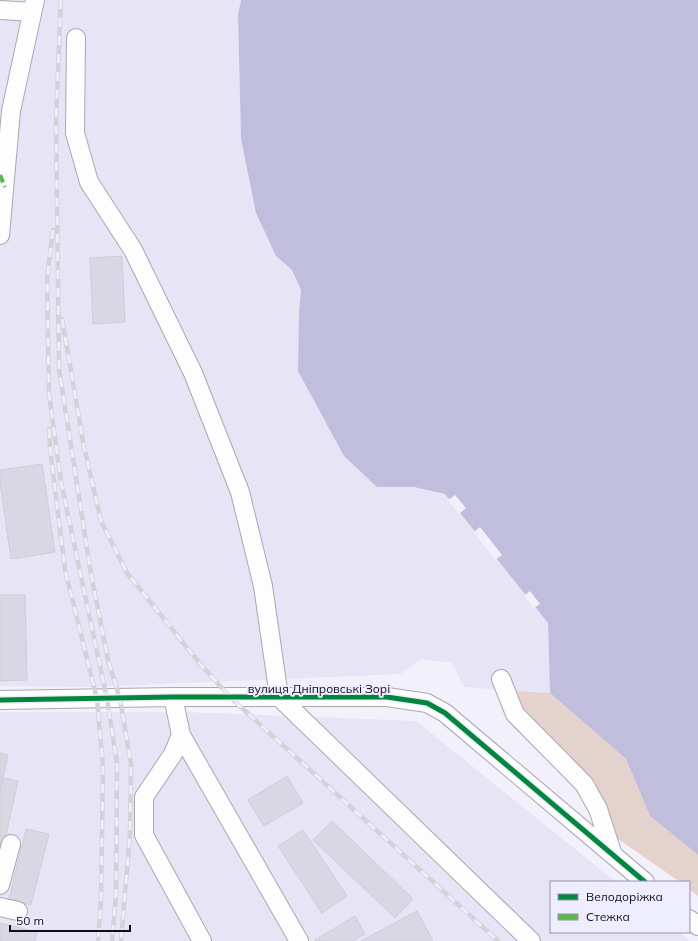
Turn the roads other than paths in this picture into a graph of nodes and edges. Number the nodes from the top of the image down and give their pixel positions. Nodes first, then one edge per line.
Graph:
1 (34, 6) edge
2 (0, 10) edge
3 (76, 38) dead end
4 (0, 235) edge
5 (501, 679) dead end
6 (173, 697) junction
7 (279, 697) junction
8 (0, 700) edge
9 (181, 734) junction
10 (11, 844) dead end
11 (612, 855) junction
12 (644, 881) edge
13 (0, 885) edge
14 (0, 907) edge
15 (18, 911) dead end
16 (690, 920) edge
17 (698, 926) edge
18 (202, 941) edge
19 (299, 941) edge
20 (531, 941) edge

1 - 2 street
1 - 4 street
3 - 7 street
5 - 11 street
6 - 7 street, вулиця Дніпровські Зорі
6 - 8 street, вулиця Дніпровські Зорі
6 - 9 street
7 - 11 street, вулиця Дніпровські Зорі
7 - 20 street
9 - 18 street
9 - 19 street
10 - 13 street
11 - 12 street, вулиця Дніпровські Зорі
14 - 15 street
16 - 17 street

